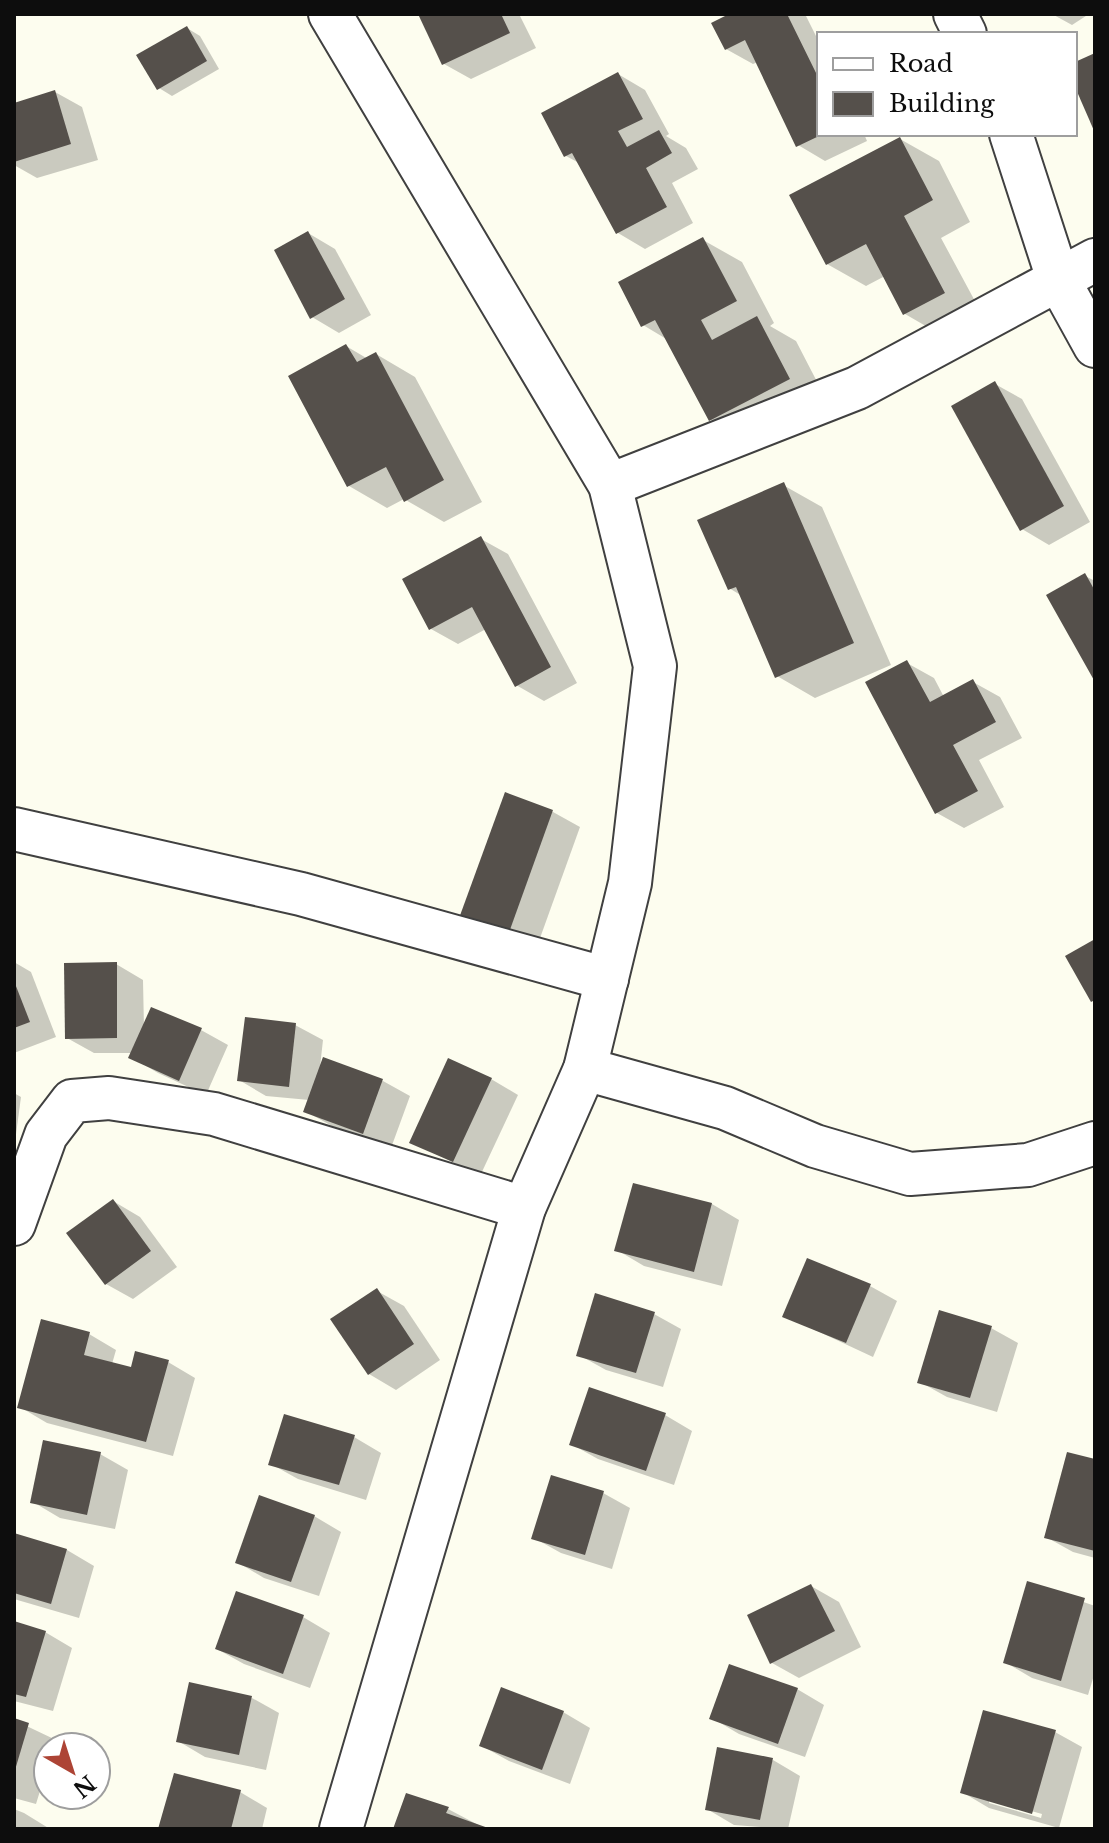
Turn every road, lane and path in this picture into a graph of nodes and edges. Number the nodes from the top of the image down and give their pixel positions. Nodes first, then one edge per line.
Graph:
1 (330, 14) edge
2 (955, 14) edge
3 (964, 32) edge
4 (1012, 136) edge
5 (1095, 260) edge
6 (1058, 279) junction
7 (1095, 346) edge
8 (610, 485) junction
9 (14, 829) edge
10 (607, 979) junction
11 (585, 1069) junction
12 (1095, 1143) edge
13 (524, 1208) junction
14 (14, 1224) edge
15 (341, 1829) edge

1 - 8 street
2 - 3 street
4 - 6 street
5 - 6 street
6 - 7 street
6 - 8 street
8 - 10 street
9 - 10 street
10 - 11 street
11 - 12 street
11 - 13 street
13 - 14 street
13 - 15 street

